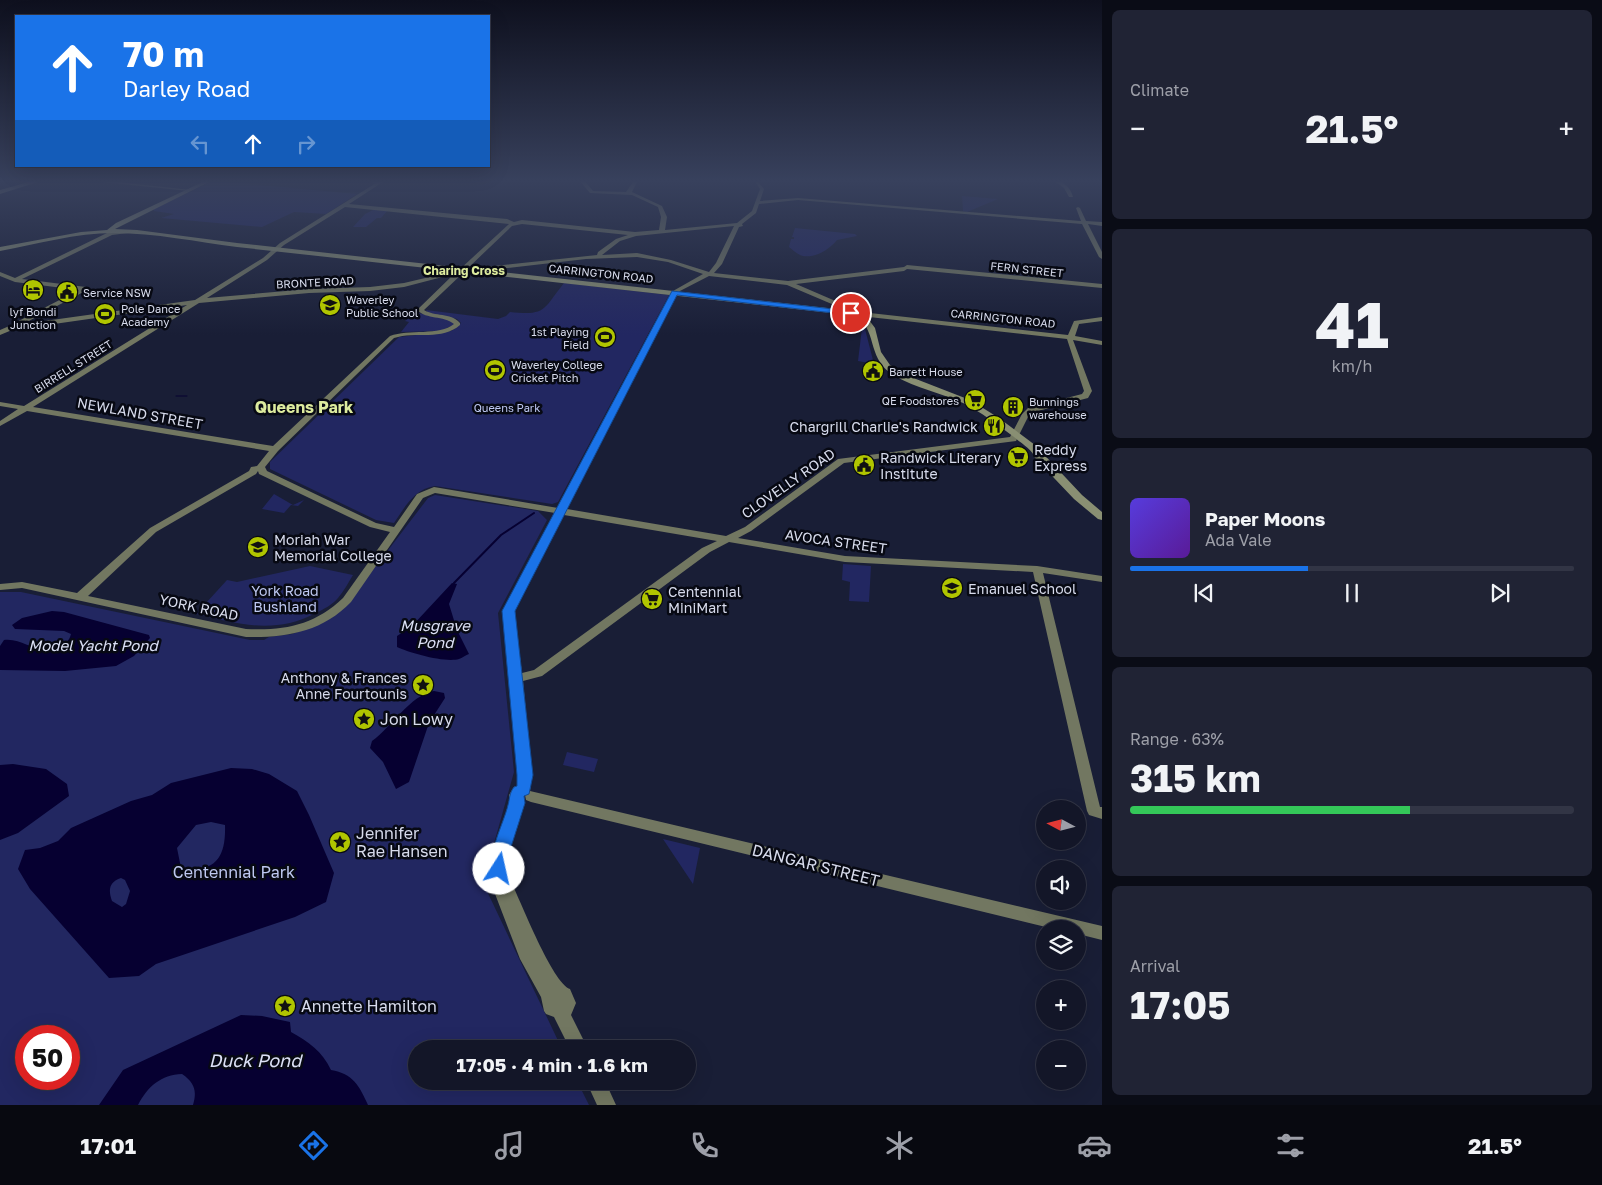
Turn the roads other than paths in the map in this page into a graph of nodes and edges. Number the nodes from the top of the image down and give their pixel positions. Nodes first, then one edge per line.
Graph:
1 (92, 232) edge
2 (103, 232) edge
3 (107, 232) edge
4 (122, 232) edge
5 (302, 232) edge
6 (504, 232) edge
7 (612, 232) edge
8 (662, 232) joint
9 (667, 232) edge
10 (733, 232) edge
11 (1089, 232) edge
12 (646, 233) junction
13 (83, 234) junction
14 (635, 234) junction
15 (615, 242) junction
16 (282, 244) junction
17 (0, 248) edge
18 (276, 249) junction
19 (288, 250) junction
20 (271, 255) junction
21 (599, 256) junction
22 (1102, 257) edge
23 (488, 270) junction
24 (464, 271) junction
25 (710, 273) junction
26 (0, 274) edge
27 (15, 280) junction
28 (788, 283) junction
29 (1102, 286) edge
30 (675, 293) junction
31 (208, 295) junction
32 (217, 299) junction
33 (197, 302) junction
34 (846, 310) junction
35 (860, 314) junction
36 (1102, 319) edge
37 (9, 328) junction
38 (0, 333) edge
39 (1070, 337) junction
40 (1102, 343) edge
41 (0, 404) edge
42 (27, 408) junction
43 (0, 424) edge
44 (1016, 435) junction
45 (275, 450) junction
46 (258, 470) junction
47 (565, 511) junction
48 (1102, 517) edge
49 (391, 529) junction
50 (748, 529) junction
51 (728, 538) junction
52 (754, 543) junction
53 (1037, 570) junction
54 (1102, 579) edge
55 (0, 587) edge
56 (80, 597) junction
57 (517, 678) junction
58 (524, 797) junction
59 (1098, 812) edge
60 (1102, 933) edge
61 (575, 1040) edge
62 (600, 1090) edge
63 (607, 1105) edge

1 - 13 main road
2 - 13 main road, CARRINGTON ROAD
3 - 27 street
4 - 18 main road, CARRINGTON ROAD
5 - 16 street, BIRRELL STREET
6 - 24 street
7 - 14 street
8 - 9 street
8 - 12 street
10 - 25 street
11 - 22 street
12 - 14 street
12 - 15 street
13 - 17 main road
14 - 15 street
15 - 21 street
16 - 18 street, BIRRELL STREET
16 - 19 main road
18 - 19 main road, CARRINGTON ROAD
18 - 20 street, BIRRELL STREET
19 - 20 main road
19 - 24 main road, CARRINGTON ROAD
20 - 31 street, BIRRELL STREET
21 - 23 street
21 - 25 street
23 - 24 main road, CARRINGTON ROAD
23 - 30 main road, CARRINGTON ROAD
24 - 32 street, BRONTE ROAD
24 - 45 street
25 - 28 street
25 - 30 street
26 - 27 street
27 - 37 street
28 - 29 street, FERN STREET
28 - 34 street
30 - 34 main road, CARRINGTON ROAD
30 - 47 street
31 - 32 street
31 - 33 street, BIRRELL STREET
32 - 33 street, BRONTE ROAD
33 - 37 street, BRONTE ROAD
33 - 42 street, BIRRELL STREET
34 - 35 main road, CARRINGTON ROAD
35 - 39 street, CARRINGTON ROAD
35 - 44 main road
36 - 39 street
37 - 38 street
39 - 40 street, CARRINGTON ROAD
39 - 44 street
41 - 42 street, NEWLAND STREET
42 - 43 street, BIRRELL STREET
42 - 45 street, NEWLAND STREET
44 - 48 main road
44 - 50 street, CLOVELLY ROAD
45 - 46 street
46 - 49 street
46 - 56 street
47 - 49 street, YORK ROAD
47 - 51 street, AVOCA STREET
47 - 57 street
49 - 56 street, YORK ROAD
50 - 51 street, CLOVELLY ROAD
50 - 52 street
51 - 52 street, AVOCA STREET
51 - 57 street, CLOVELLY ROAD
52 - 53 street, AVOCA STREET
53 - 54 street, AVOCA STREET
53 - 59 street
55 - 56 street, YORK ROAD
57 - 58 street
58 - 60 street, DANGAR STREET
58 - 61 street
62 - 63 street

